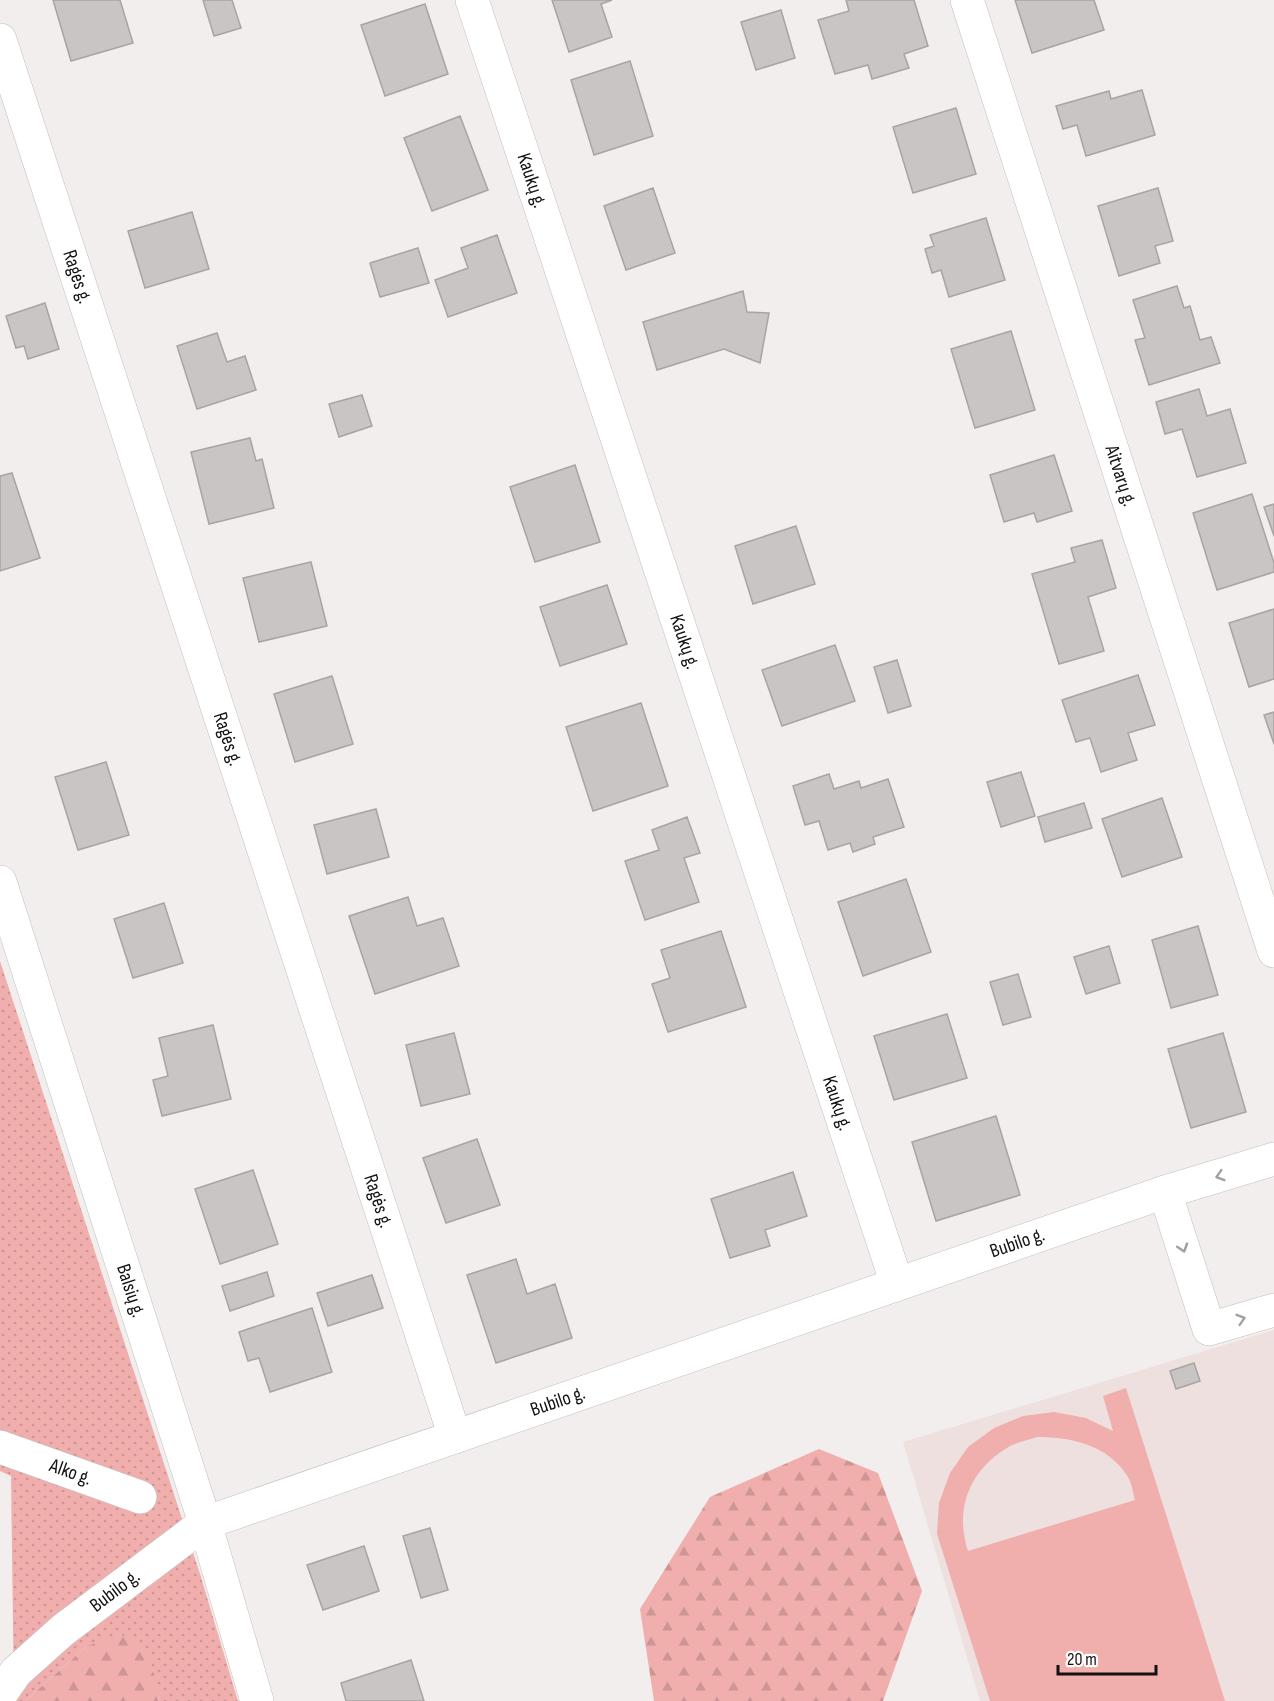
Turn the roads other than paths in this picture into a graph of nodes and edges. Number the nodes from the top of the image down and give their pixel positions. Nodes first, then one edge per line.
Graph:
1 (472, 0) edge
2 (967, 0) edge
3 (0, 40) edge
4 (0, 882) edge
5 (1274, 951) edge
6 (1274, 1159) edge
7 (1166, 1192) junction
8 (897, 1284) junction
9 (1274, 1310) edge
10 (455, 1437) junction
11 (0, 1447) edge
12 (140, 1497) dead end
13 (205, 1523) junction
14 (0, 1695) edge
15 (257, 1701) edge

1 - 8 street, Kaukų g.
2 - 5 street, Aitvarų g.
3 - 10 street, Ragės g.
4 - 13 street, Balsių g.
6 -> 7 street, Bubilo g.
7 - 8 street, Bubilo g.
7 -> 9 street
8 - 10 street, Bubilo g.
10 - 13 street, Bubilo g.
11 - 12 street, Alko g.
13 - 14 street, Bubilo g.
13 - 15 street, Balsių g.

